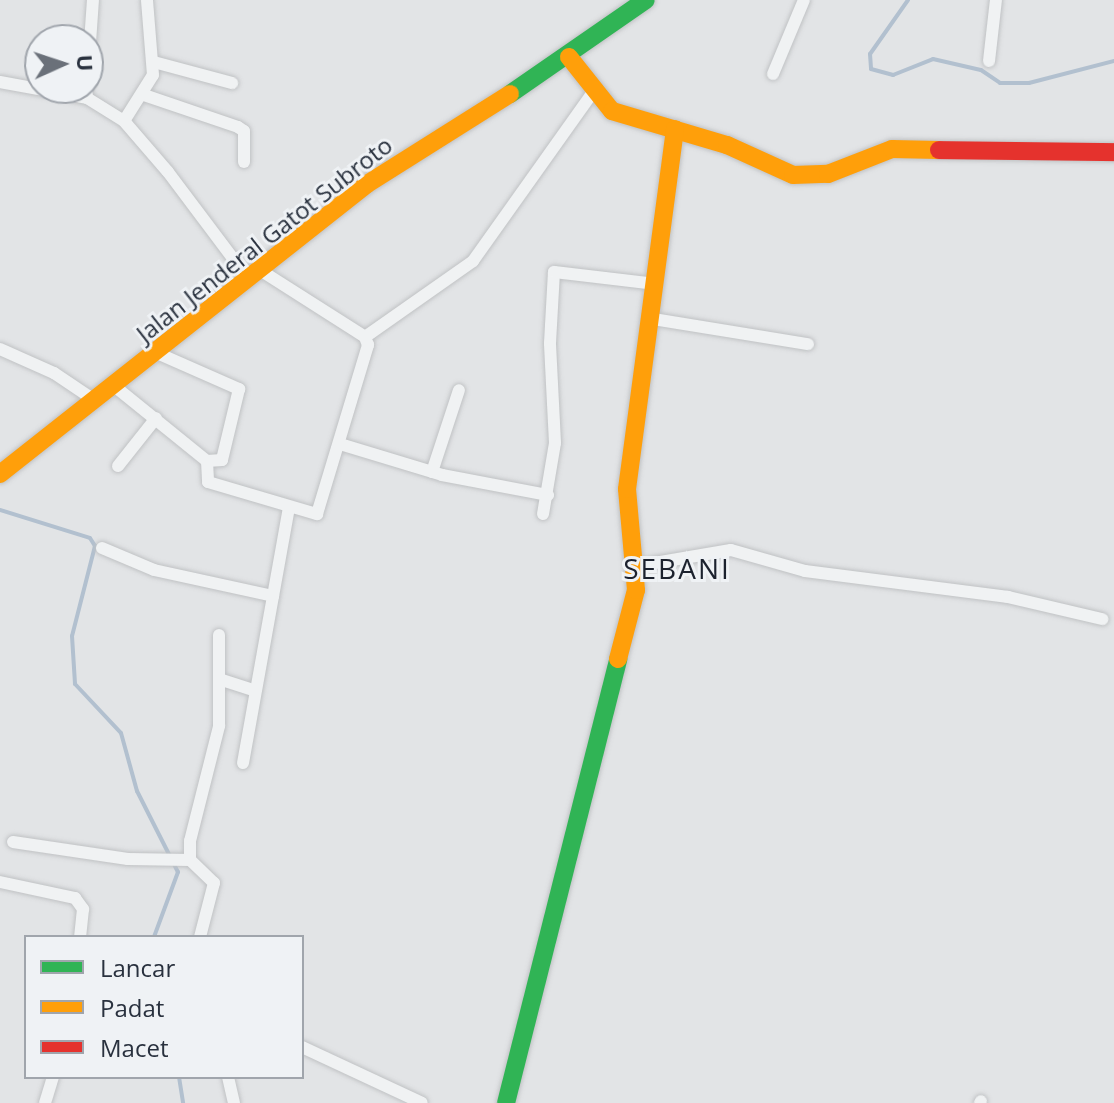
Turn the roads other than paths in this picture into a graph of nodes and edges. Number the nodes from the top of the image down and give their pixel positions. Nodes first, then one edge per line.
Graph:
1 (93, 0) edge
2 (147, 0) edge
3 (646, 0) edge
4 (804, 0) edge
5 (996, 0) edge
6 (91, 24) edge
7 (569, 57) junction
8 (989, 61) dead end
9 (154, 62) junction
10 (773, 74) dead end
11 (0, 82) edge
12 (232, 83) dead end
13 (24, 85) edge
14 (593, 92) junction
15 (144, 95) junction
16 (102, 104) edge
17 (124, 121) junction
18 (675, 129) junction
19 (1114, 152) edge
20 (244, 162) dead end
21 (254, 275) junction
22 (656, 284) junction
23 (653, 319) junction
24 (365, 337) junction
25 (808, 344) dead end
26 (0, 349) edge
27 (157, 353) junction
28 (113, 385) junction
29 (459, 390) dead end
30 (94, 400) junction
31 (156, 418) junction
32 (340, 444) junction
33 (207, 461) junction
34 (118, 466) dead end
35 (432, 472) junction
36 (0, 474) edge
37 (548, 495) junction
38 (289, 507) junction
39 (543, 514) dead end
40 (102, 548) dead end
41 (637, 566) junction
42 (273, 596) junction
43 (1102, 619) dead end
44 (219, 635) dead end
45 (222, 680) junction
46 (255, 691) junction
47 (243, 763) dead end
48 (13, 842) dead end
49 (187, 860) junction
50 (0, 882) edge
51 (80, 935) edge
52 (201, 935) edge
53 (304, 1048) edge
54 (52, 1079) edge
55 (228, 1079) edge
56 (45, 1103) edge
57 (234, 1103) edge
58 (422, 1103) edge
59 (506, 1103) edge

1 - 6 street
2 - 9 street
3 - 7 main road, Jalan Jenderal Gatot Subroto
4 - 10 street
5 - 8 street
7 - 14 main road
7 - 21 main road, Jalan Jenderal Gatot Subroto
9 - 12 street
9 - 15 street
11 - 13 street
14 - 18 main road
14 - 24 street
15 - 17 street
15 - 20 street
16 - 17 street
17 - 21 street
18 - 19 main road
18 - 22 main road
21 - 24 street
21 - 27 main road, Jalan Jenderal Gatot Subroto
22 - 23 main road
22 - 37 street
23 - 25 street
23 - 41 main road
24 - 32 street
26 - 30 street
27 - 28 main road, Jalan Jenderal Gatot Subroto
27 - 33 street
28 - 30 main road, Jalan Jenderal Gatot Subroto
28 - 31 street
29 - 35 street
30 - 36 main road, Jalan Jenderal Gatot Subroto
31 - 33 street
31 - 34 street
32 - 35 street
32 - 38 street
33 - 38 street
35 - 37 street
37 - 39 street
38 - 42 street
40 - 42 street
41 - 43 street
41 - 59 main road
42 - 46 street
44 - 45 street
45 - 46 street
45 - 49 street
46 - 47 street
48 - 49 street
49 - 52 street
50 - 51 street
53 - 58 street
54 - 56 street
55 - 57 street

